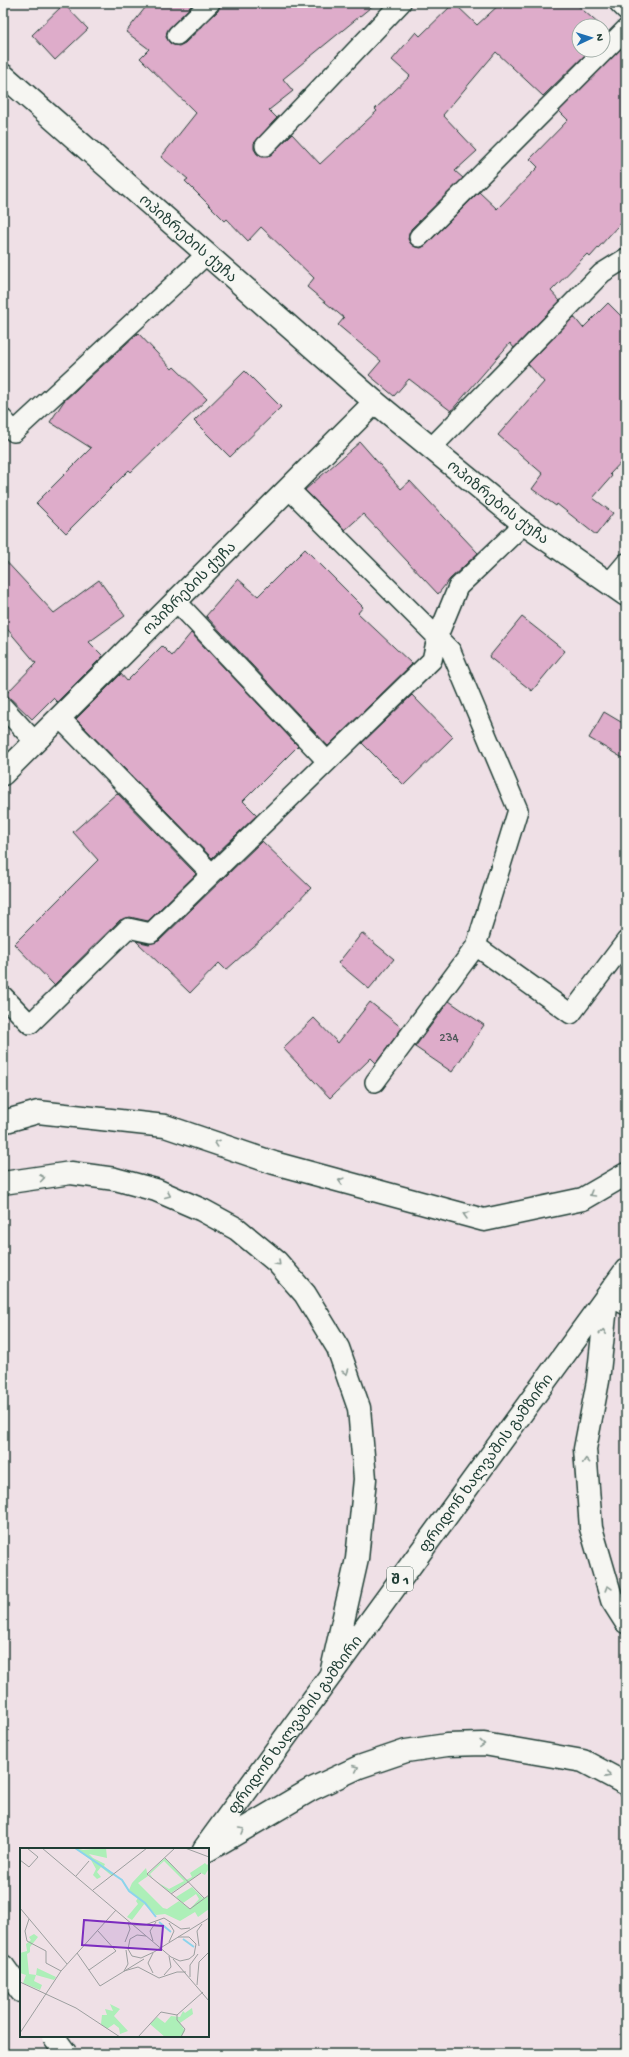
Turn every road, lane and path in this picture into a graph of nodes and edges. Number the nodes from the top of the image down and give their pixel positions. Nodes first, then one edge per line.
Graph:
1 (210, 3) edge
2 (401, 3) edge
3 (619, 3) edge
4 (626, 10) edge
5 (626, 29) edge
6 (177, 35) dead end
7 (3, 75) edge
8 (265, 146) dead end
9 (419, 237) dead end
10 (207, 254) junction
11 (626, 258) edge
12 (375, 402) junction
13 (3, 419) edge
14 (432, 447) junction
15 (288, 488) junction
16 (524, 524) junction
17 (626, 563) edge
18 (617, 589) edge
19 (176, 600) junction
20 (437, 638) junction
21 (3, 708) edge
22 (59, 718) junction
23 (35, 742) junction
24 (327, 761) junction
25 (3, 774) edge
26 (211, 873) junction
27 (626, 941) edge
28 (476, 946) junction
29 (3, 996) edge
30 (375, 1082) dead end
31 (3, 1122) edge
32 (626, 1174) edge
33 (3, 1183) edge
34 (626, 1270) edge
35 (617, 1300) edge
36 (626, 1622) edge
37 (331, 1674) junction
38 (626, 1784) edge
39 (205, 1848) edge
40 (209, 1849) edge
41 (54, 2037) edge
42 (65, 2037) edge
43 (52, 2054) edge
44 (66, 2054) edge

1 - 6 lane
2 - 8 lane
3 - 4 lane
5 - 9 lane
7 - 10 main road, ოპიზრების ქუჩა
10 - 12 main road, ოპიზრების ქუჩა
10 - 13 lane
11 - 14 lane
12 - 14 main road, ოპიზრების ქუჩა
12 - 15 main road, ოპიზრების ქუჩა
14 - 16 main road, ოპიზრების ქუჩა
15 - 19 main road, ოპიზრების ქუჩა
15 - 20 lane
16 - 18 main road, ოპიზრების ქუჩა
16 - 20 lane
17 - 18 lane
19 - 22 main road, ოპიზრების ქუჩა
19 - 24 lane
20 - 24 lane
20 - 28 lane
21 - 23 lane
22 - 23 main road, ოპიზრების ქუჩა
22 - 26 lane
23 - 25 main road, ოპიზრების ქუჩა
24 - 26 lane
26 - 29 lane
27 - 28 lane
28 - 30 lane
32 -> 31 main road
33 -> 37 main road
34 - 35 main road, ფრიდონ ხალვაშის გამზირი / შ 1
36 -> 35 main road
35 - 37 main road, ფრიდონ ხალვაშის გამზირი / შ 1
37 - 39 main road, ფრიდონ ხალვაშის გამზირი / შ 1
40 -> 38 main road
41 - 44 main road, bridge
42 - 43 main road

